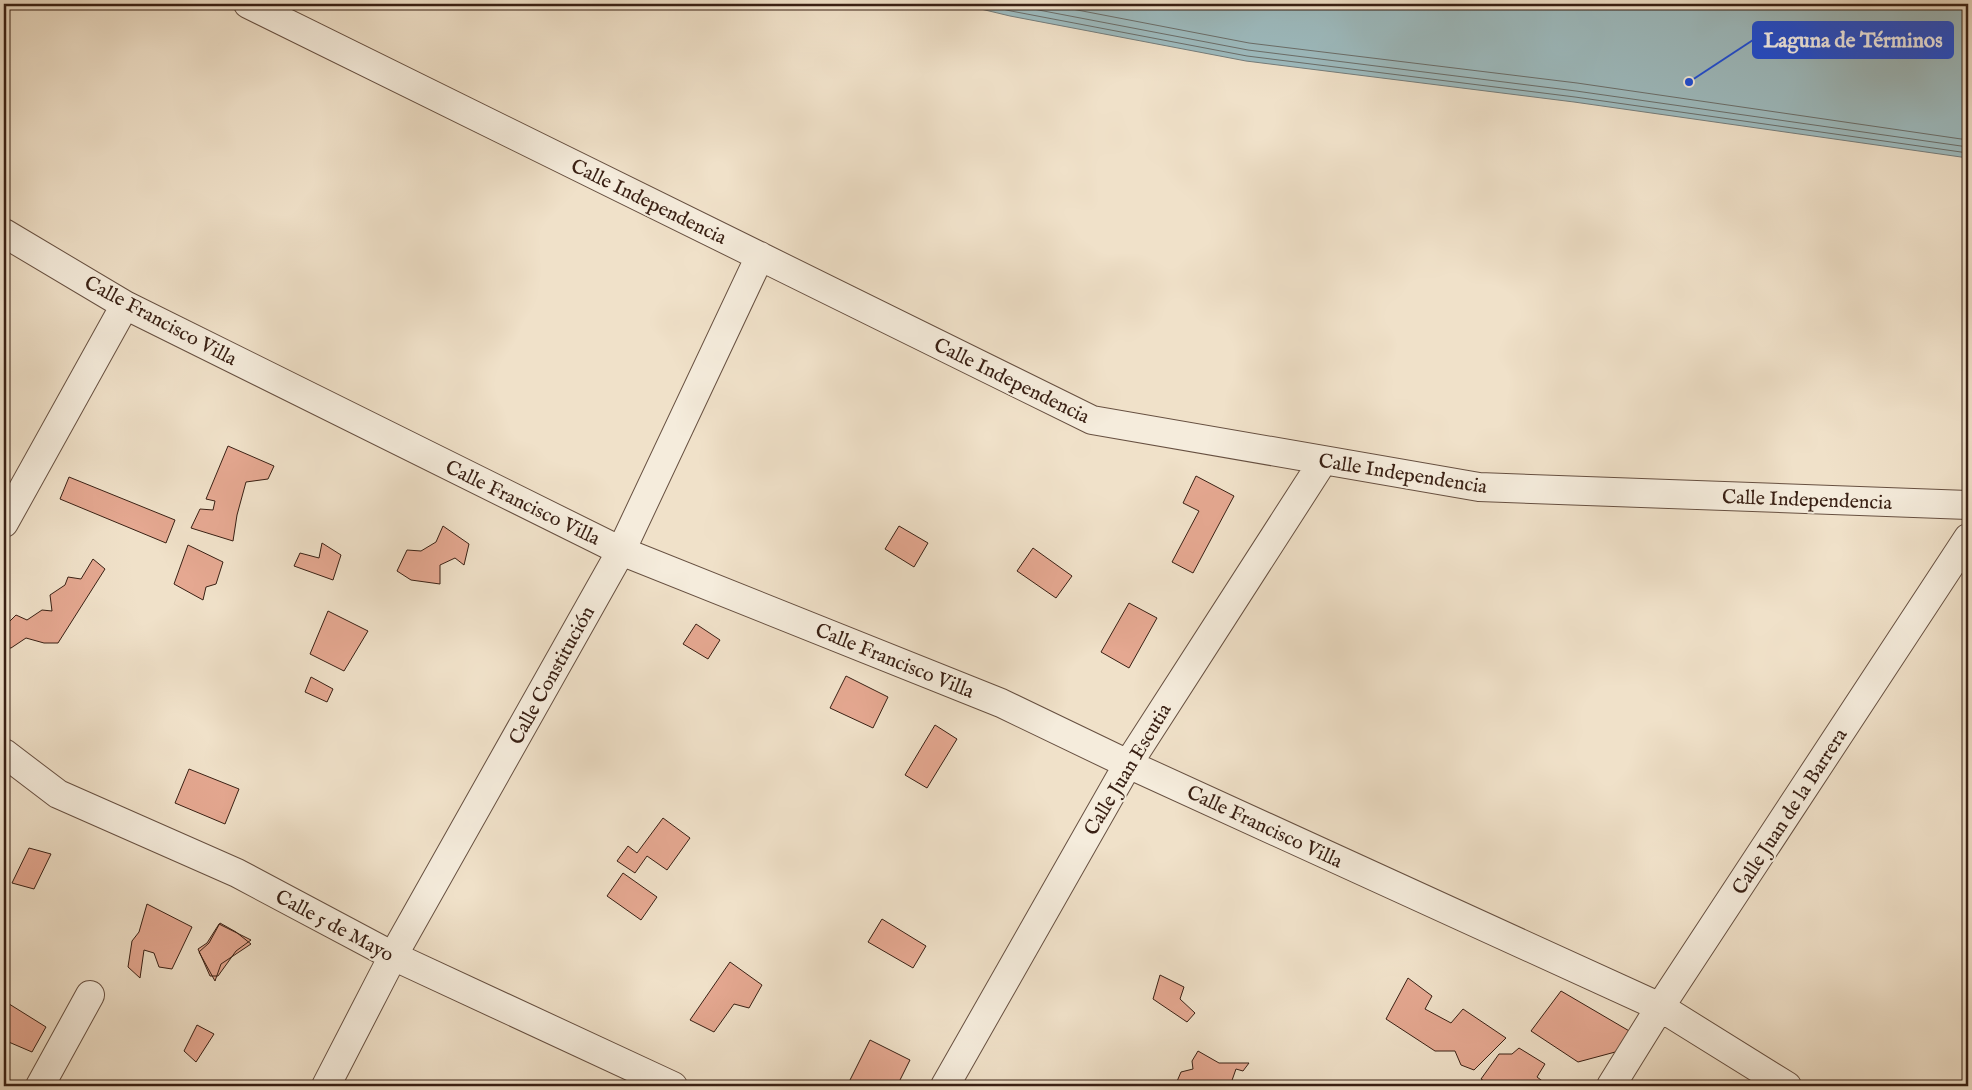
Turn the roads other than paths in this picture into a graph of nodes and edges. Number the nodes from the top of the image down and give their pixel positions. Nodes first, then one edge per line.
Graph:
1 (248, 4) edge
2 (4, 234) edge
3 (760, 256) junction
4 (125, 305) junction
5 (1323, 461) junction
6 (1968, 505) edge
7 (4, 523) edge
8 (1968, 538) edge
9 (621, 550) junction
10 (4, 753) edge
11 (1128, 764) junction
12 (393, 956) junction
13 (90, 995) dead end
14 (1660, 1006) junction
15 (40, 1086) edge
16 (326, 1086) edge
17 (674, 1086) edge
18 (945, 1086) edge
19 (1611, 1086) edge
20 (1787, 1086) edge

1 - 3 street, Calle Independencia
2 - 4 street, Calle Francisco Villa
3 - 5 street, Calle Independencia
3 - 9 street, Calle Constitución
4 - 7 street
4 - 9 street, Calle Francisco Villa
5 - 6 street, Calle Independencia
5 - 11 street, Calle Juan Escutia
8 - 14 street, Calle Juan de la Barrera
9 - 11 street, Calle Francisco Villa
9 - 12 street, Calle Constitución
10 - 12 street, Calle 5 de Mayo
11 - 14 street, Calle Francisco Villa
11 - 18 street, Calle Juan Escutia
12 - 16 street, Calle Constitución
12 - 17 street, Calle 5 de Mayo
13 - 15 street
14 - 19 street, Calle Juan de la Barrera
14 - 20 street, Calle Francisco Villa

